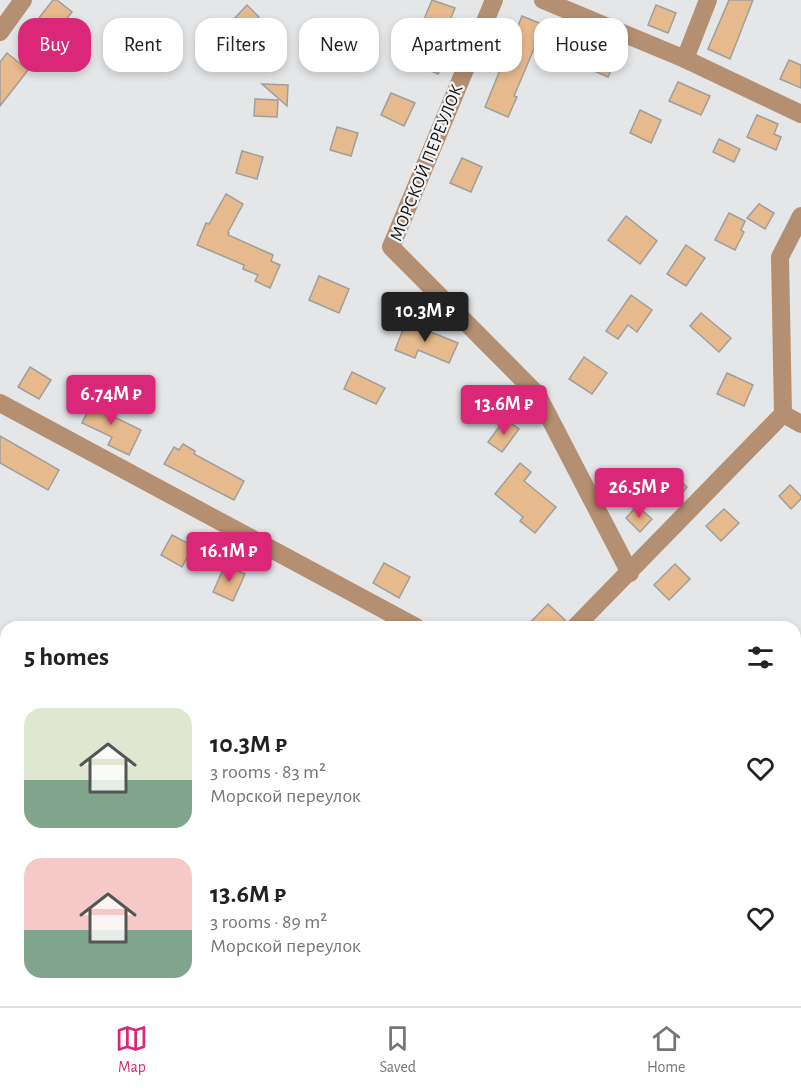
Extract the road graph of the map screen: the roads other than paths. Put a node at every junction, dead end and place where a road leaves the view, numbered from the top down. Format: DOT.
graph roads {
  1 [pos="22,0"];
  2 [pos="494,0"];
  3 [pos="543,0"];
  4 [pos="708,0"];
  5 [pos="0,32"];
  6 [pos="685,59"];
  7 [pos="801,114"];
  8 [pos="801,216"];
  9 [pos="0,403"];
  10 [pos="783,414"];
  11 [pos="801,424"];
  12 [pos="630,573"];
  13 [pos="405,621"];
  14 [pos="581,621"];
  1 -- 5 [label="street"];
  2 -- 12 [label="street, МОРСКОЙ ПЕРЕУЛОК"];
  3 -- 6 [label="street"];
  4 -- 6 [label="street"];
  6 -- 7 [label="street"];
  8 -- 10 [label="street"];
  9 -- 13 [label="street"];
  10 -- 11 [label="street"];
  10 -- 12 [label="street"];
  12 -- 14 [label="street"];
}
